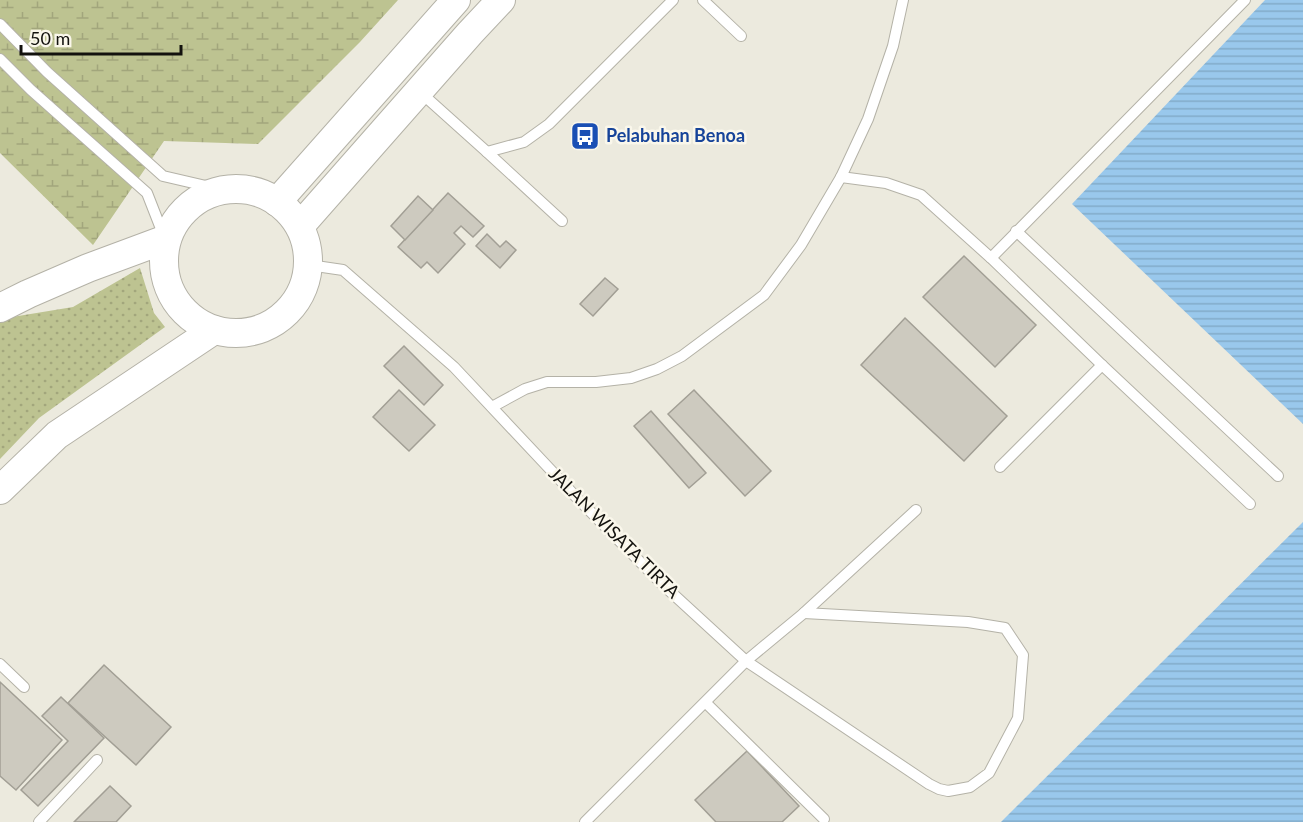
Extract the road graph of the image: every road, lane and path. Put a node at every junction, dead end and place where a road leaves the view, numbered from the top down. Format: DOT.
graph roads {
  1 [pos="456,0"];
  2 [pos="501,0"];
  3 [pos="673,0"];
  4 [pos="703,0"];
  5 [pos="903,0"];
  6 [pos="1245,0"];
  7 [pos="2,26"];
  8 [pos="741,36"];
  9 [pos="0,59"];
  10 [pos="419,91"];
  11 [pos="487,152"];
  12 [pos="841,177"];
  13 [pos="219,189"];
  14 [pos="277,202"];
  15 [pos="562,221"];
  16 [pos="300,226"];
  17 [pos="1016,231"];
  18 [pos="166,239"];
  19 [pos="991,258"];
  20 [pos="309,265"];
  21 [pos="2,303"];
  22 [pos="214,330"];
  23 [pos="1102,365"];
  24 [pos="492,406"];
  25 [pos="1000,467"];
  26 [pos="1278,476"];
  27 [pos="0,490"];
  28 [pos="1250,504"];
  29 [pos="916,510"];
  30 [pos="804,613"];
  31 [pos="746,661"];
  32 [pos="0,664"];
  33 [pos="24,687"];
  34 [pos="706,703"];
  35 [pos="97,760"];
  36 [pos="594,814"];
  37 [pos="824,819"];
  38 [pos="39,822"];
  39 [pos="585,822"];
  40 [pos="602,822"];
  1 -- 14 [label="street"];
  2 -- 10 [label="street"];
  3 -- 11 [label="lane"];
  4 -- 8 [label="lane"];
  5 -- 12 [label="lane"];
  6 -- 17 [label="lane"];
  7 -- 13 [label="lane"];
  9 -- 18 [label="lane"];
  10 -- 11 [label="lane"];
  10 -- 16 [label="street"];
  11 -- 15 [label="lane"];
  12 -- 19 [label="lane"];
  12 -- 24 [label="lane"];
  13 -- 14 [label="street"];
  13 -- 18 [label="street"];
  14 -- 16 [label="street"];
  16 -- 20 [label="street"];
  17 -- 19 [label="lane"];
  17 -- 26 [label="lane"];
  18 -- 21 [label="street"];
  18 -- 22 [label="street"];
  19 -- 23 [label="lane"];
  20 -- 22 [label="street"];
  20 -- 24 [label="lane, JALAN WISATA TIRTA"];
  22 -- 27 [label="street"];
  23 -- 25 [label="lane"];
  23 -- 28 [label="lane"];
  24 -- 31 [label="lane, JALAN WISATA TIRTA"];
  29 -- 30 [label="lane"];
  30 -- 31 [label="lane"];
  30 -- 31 [label="lane, JALAN WISATA TIRTA"];
  31 -- 34 [label="lane"];
  32 -- 33 [label="lane"];
  34 -- 36 [label="lane"];
  34 -- 37 [label="lane"];
  35 -- 38 [label="lane"];
  36 -- 39 [label="lane"];
  36 -- 40 [label="lane"];
}
